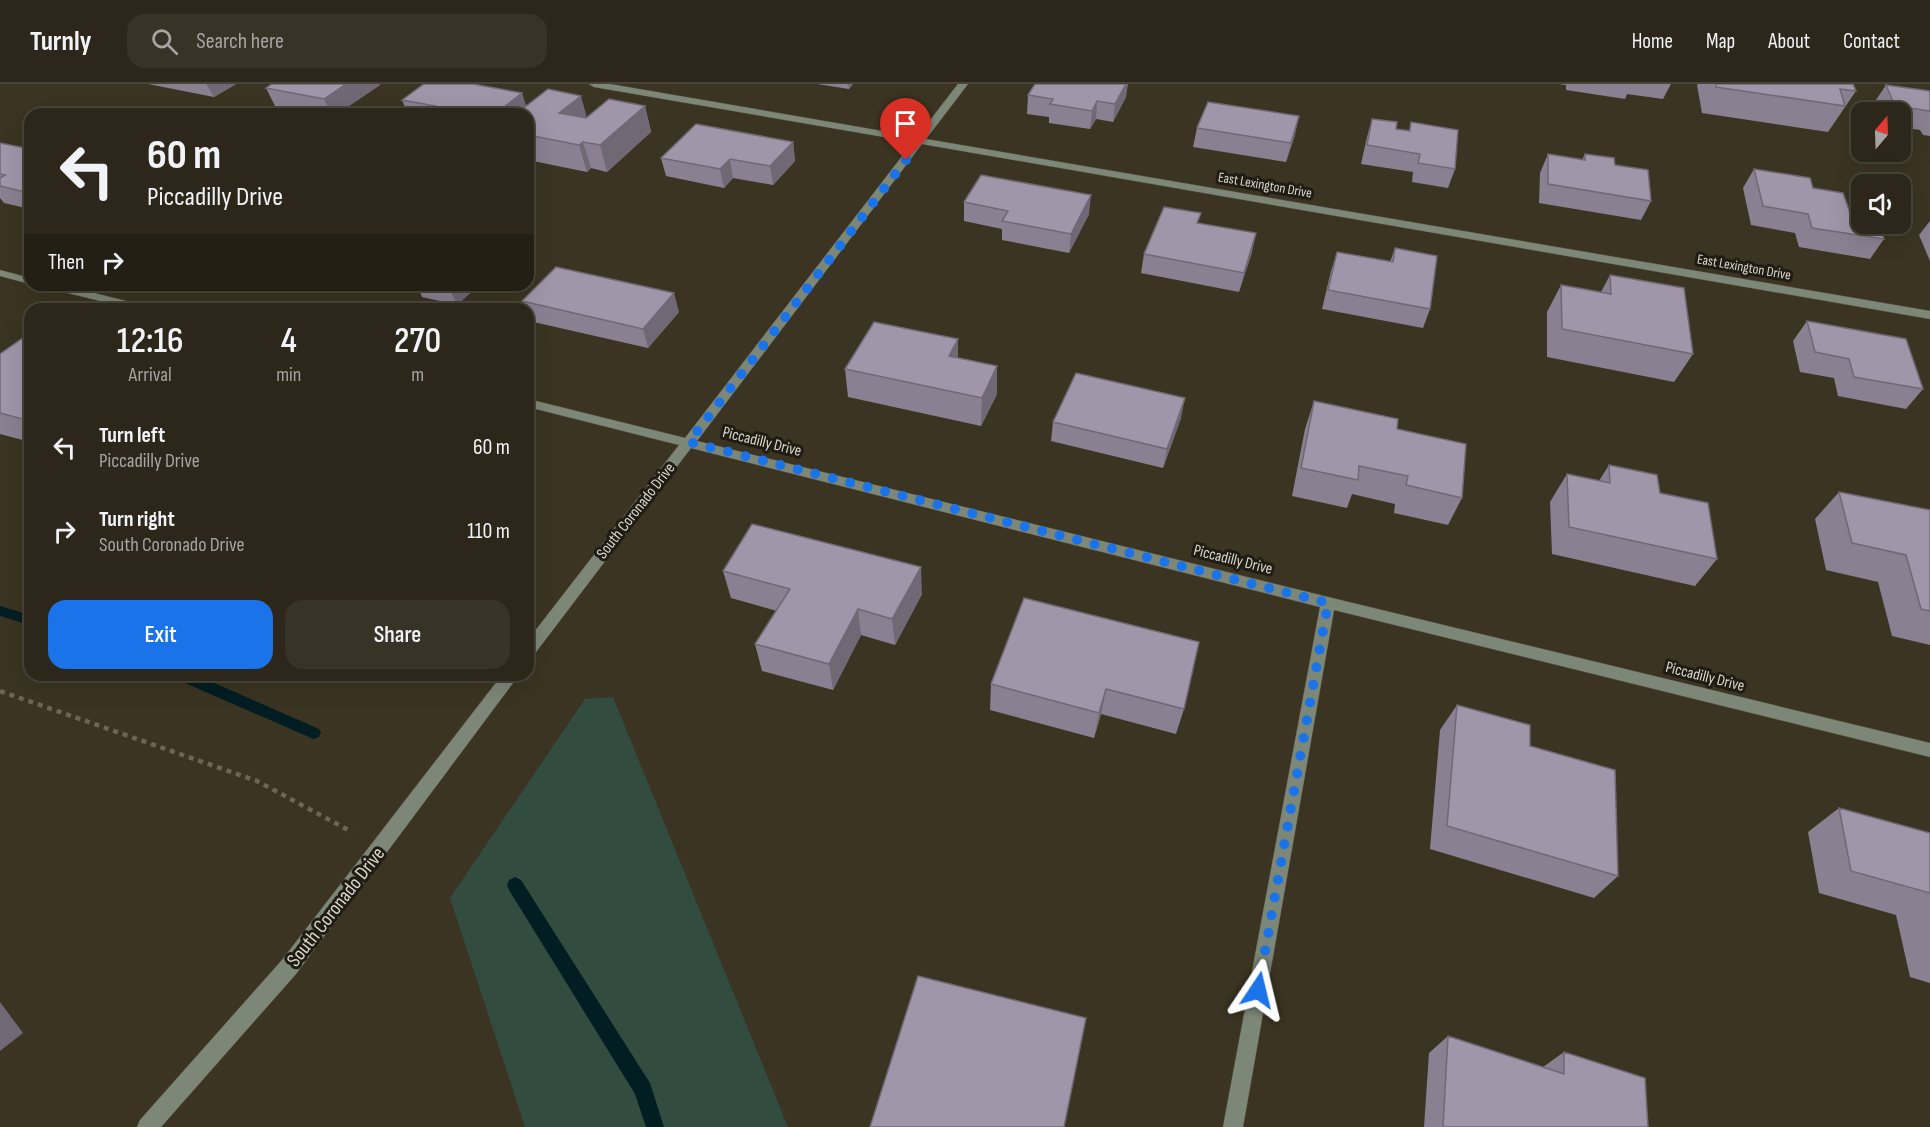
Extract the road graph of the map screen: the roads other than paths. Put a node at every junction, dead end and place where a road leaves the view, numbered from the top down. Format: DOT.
graph roads {
  1 [pos="594,84"];
  2 [pos="963,84"];
  3 [pos="921,141"];
  4 [pos="0,273"];
  5 [pos="24,279"];
  6 [pos="72,291"];
  7 [pos="122,303"];
  8 [pos="1930,315"];
  9 [pos="534,404"];
  10 [pos="689,442"];
  11 [pos="1328,603"];
  12 [pos="534,644"];
  13 [pos="507,681"];
  14 [pos="1930,750"];
  15 [pos="147,1127"];
  16 [pos="1233,1127"];
  1 -- 3 [label="street, East Lexington Drive"];
  2 -- 3 [label="street, South Coronado Drive"];
  3 -- 8 [label="street, East Lexington Drive"];
  3 -- 10 [label="street, South Coronado Drive"];
  4 -- 5 [label="street"];
  6 -- 7 [label="street"];
  9 -- 10 [label="street, Piccadilly Drive"];
  10 -- 11 [label="street, Piccadilly Drive"];
  10 -- 12 [label="street, South Coronado Drive"];
  11 -- 14 [label="street, Piccadilly Drive"];
  11 -- 16 [label="street"];
  13 -- 15 [label="street, South Coronado Drive"];
}
